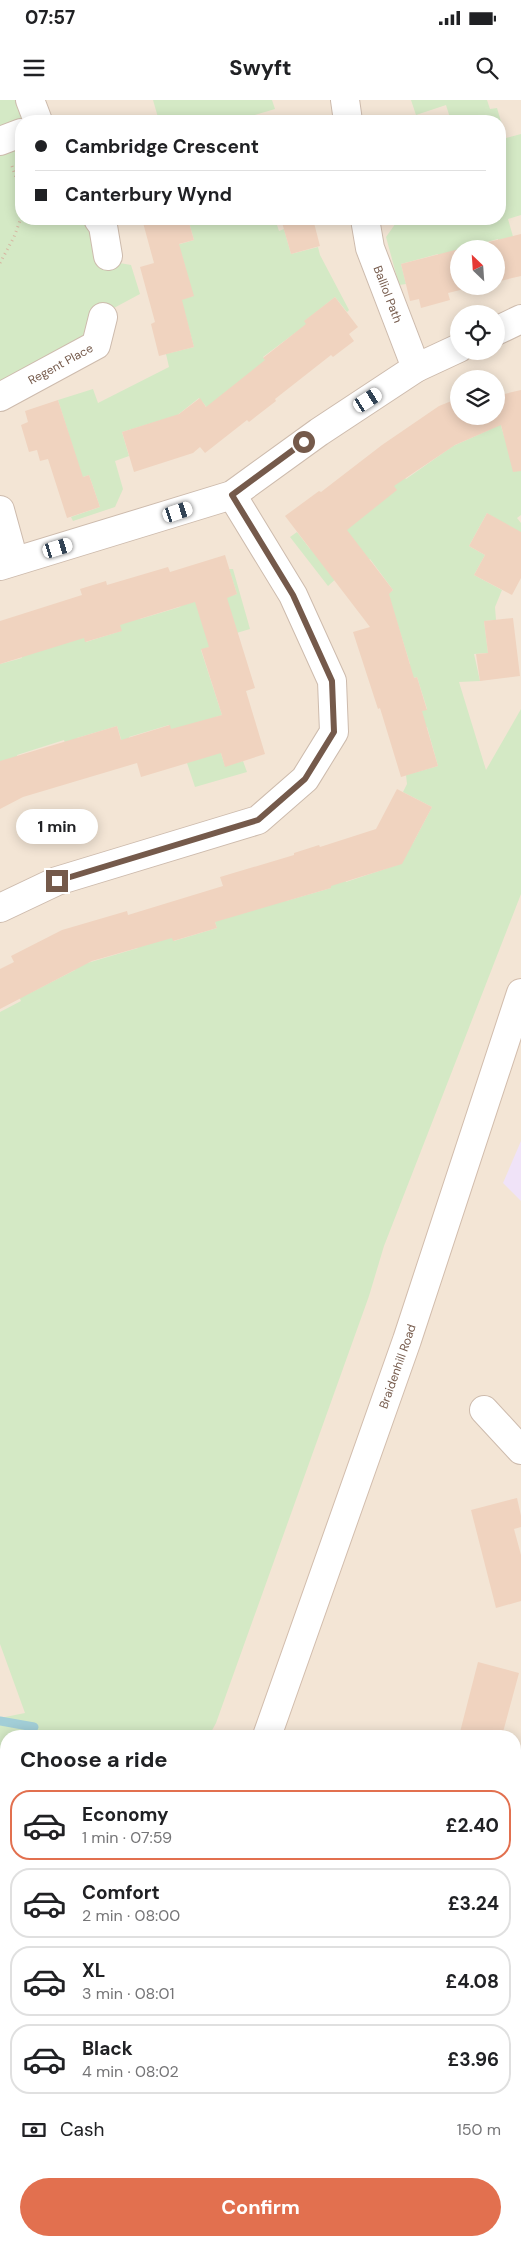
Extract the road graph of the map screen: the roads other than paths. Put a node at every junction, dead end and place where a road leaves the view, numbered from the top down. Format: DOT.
graph roads {
  1 [pos="30,100"];
  2 [pos="345,100"];
  3 [pos="36,115"];
  4 [pos="347,115"];
  5 [pos="15,135"];
  6 [pos="0,141"];
  7 [pos="102,225"];
  8 [pos="366,225"];
  9 [pos="108,256"];
  10 [pos="103,317"];
  11 [pos="521,319"];
  12 [pos="505,327"];
  13 [pos="450,352"];
  14 [pos="416,368"];
  15 [pos="0,397"];
  16 [pos="232,495"];
  17 [pos="0,510"];
  18 [pos="7,563"];
  19 [pos="0,908"];
  20 [pos="521,993"];
  21 [pos="484,1410"];
  22 [pos="521,1450"];
  23 [pos="269,1730"];
  1 -- 3 [label="street"];
  2 -- 4 [label="street"];
  5 -- 6 [label="street"];
  7 -- 9 [label="street"];
  8 -- 14 [label="street, Balliol Path"];
  10 -- 15 [label="street, Regent Place"];
  11 -- 12 [label="street"];
  13 -- 14 [label="street"];
  14 -- 16 [label="street"];
  16 -- 18 [label="street"];
  16 -- 19 [label="street"];
  17 -- 18 [label="street"];
  20 -- 23 [label="street, Braidenhill Road"];
  21 -- 22 [label="street"];
}
